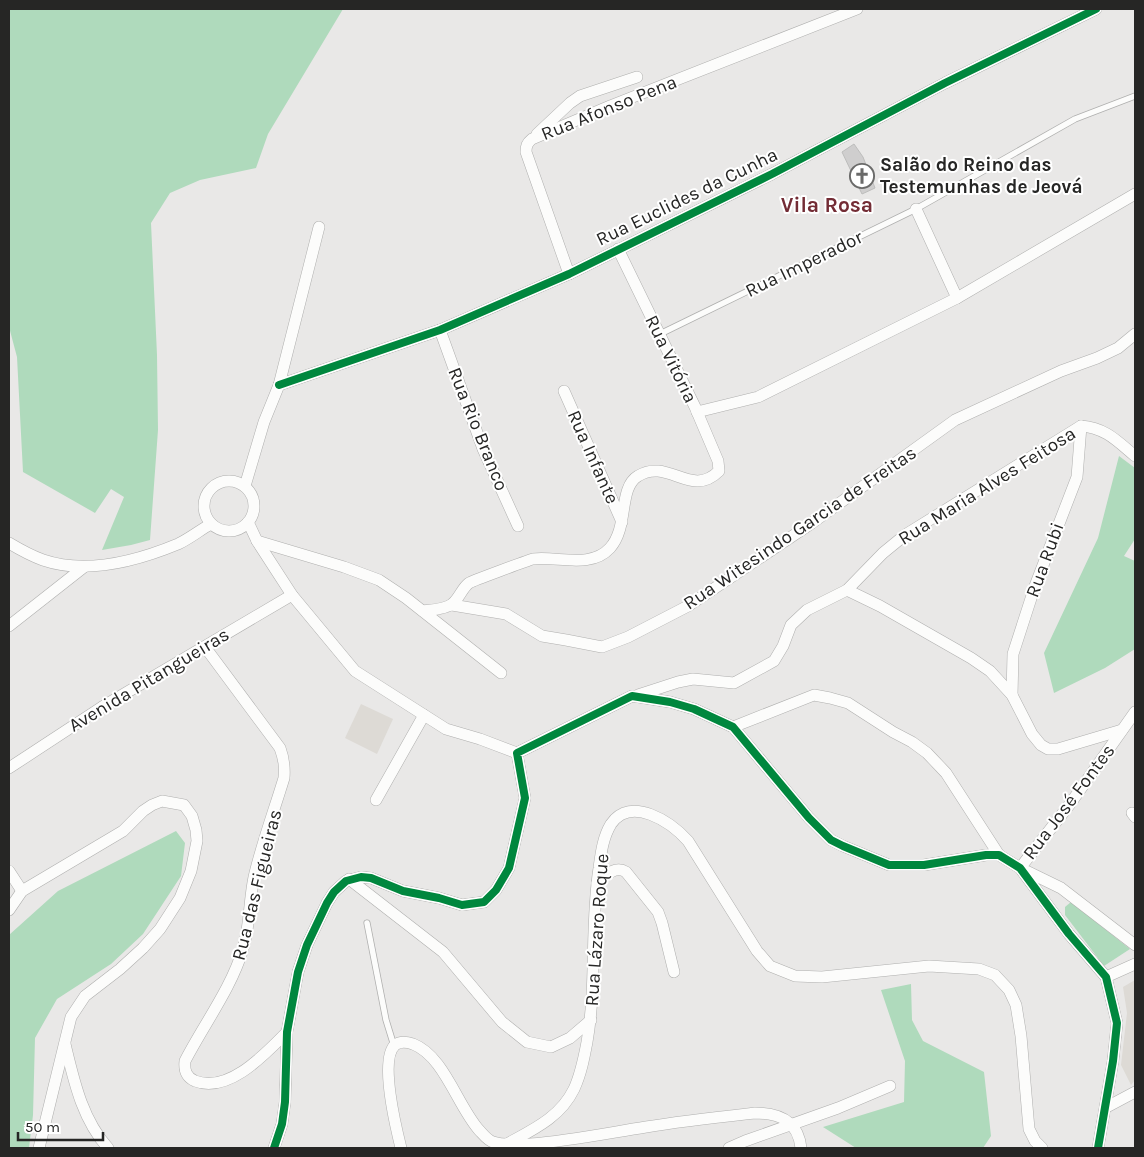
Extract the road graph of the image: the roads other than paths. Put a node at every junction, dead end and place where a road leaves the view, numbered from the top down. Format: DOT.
graph roads {
  1 [pos="857,9"];
  2 [pos="1096,9"];
  3 [pos="637,77"];
  4 [pos="1135,96"];
  5 [pos="532,139"];
  6 [pos="1135,194"];
  7 [pos="916,209"];
  8 [pos="319,227"];
  9 [pos="618,249"];
  10 [pos="569,274"];
  11 [pos="957,298"];
  12 [pos="440,330"];
  13 [pos="1135,334"];
  14 [pos="659,335"];
  15 [pos="279,385"];
  16 [pos="564,391"];
  17 [pos="697,412"];
  18 [pos="1081,426"];
  19 [pos="1135,456"];
  20 [pos="244,486"];
  21 [pos="248,522"];
  22 [pos="622,523"];
  23 [pos="211,524"];
  24 [pos="518,526"];
  25 [pos="257,542"];
  26 [pos="9,543"];
  27 [pos="84,566"];
  28 [pos="847,590"];
  29 [pos="292,595"];
  30 [pos="452,605"];
  31 [pos="423,611"];
  32 [pos="9,626"];
  33 [pos="204,647"];
  34 [pos="501,673"];
  35 [pos="1012,695"];
  36 [pos="632,696"];
  37 [pos="1135,712"];
  38 [pos="424,715"];
  39 [pos="733,727"];
  40 [pos="1122,730"];
  41 [pos="517,753"];
  42 [pos="9,768"];
  43 [pos="376,800"];
  44 [pos="1000,855"];
  45 [pos="1020,868"];
  46 [pos="9,871"];
  47 [pos="348,880"];
  48 [pos="596,883"];
  49 [pos="22,891"];
  50 [pos="9,910"];
  51 [pos="367,923"];
  52 [pos="1135,945"];
  53 [pos="1135,964"];
  54 [pos="674,972"];
  55 [pos="1106,977"];
  56 [pos="591,1020"];
  57 [pos="288,1032"];
  58 [pos="65,1042"];
  59 [pos="394,1046"];
  60 [pos="890,1086"];
  61 [pos="1135,1092"];
  62 [pos="1105,1108"];
  63 [pos="792,1125"];
  64 [pos="505,1145"];
  65 [pos="39,1148"];
  66 [pos="108,1148"];
  67 [pos="274,1148"];
  68 [pos="401,1148"];
  69 [pos="729,1148"];
  70 [pos="801,1148"];
  71 [pos="1042,1148"];
  72 [pos="1098,1148"];
  1 -- 5 [label="street, Rua Afonso Pena"];
  2 -- 9 [label="street, Rua Euclides da Cunha"];
  3 -- 5 [label="street"];
  4 -- 7 [label="lane, Rua Imperador"];
  5 -- 10 [label="street, Rua Afonso Pena"];
  6 -- 11 [label="street"];
  7 -- 11 [label="street"];
  7 -- 14 [label="lane, Rua Imperador"];
  8 -- 15 [label="street"];
  9 -- 10 [label="street, Rua Euclides da Cunha"];
  9 -- 14 [label="street, Rua Vitória"];
  10 -- 12 [label="street, Rua Euclides da Cunha"];
  11 -- 17 [label="street"];
  12 -- 15 [label="street, Rua Euclides da Cunha"];
  12 -- 24 [label="street, Rua Rio Branco"];
  13 -- 30 [label="street, Rua Witesindo Garcia de Freitas"];
  14 -- 17 [label="street, Rua Vitória"];
  15 -- 20 [label="street"];
  16 -- 22 [label="street, Rua Infante"];
  17 -- 22 [label="street, Rua Vitória"];
  18 -- 19 [label="street, Rua Maria Alves Feitosa"];
  18 -- 28 [label="street, Rua Maria Alves Feitosa"];
  18 -- 35 [label="street, Rua Rubi"];
  20 -- 21 [label="street"];
  20 -- 23 [label="street"];
  21 -- 23 [label="street"];
  21 -- 25 [label="street"];
  22 -- 30 [label="street"];
  23 -- 27 [label="street"];
  25 -- 29 [label="street"];
  25 -- 31 [label="street"];
  26 -- 27 [label="street"];
  27 -- 32 [label="street"];
  28 -- 35 [label="street"];
  28 -- 36 [label="street, Rua Maria Alves Feitosa"];
  29 -- 33 [label="street, Avenida Pitangueiras"];
  29 -- 38 [label="street"];
  30 -- 31 [label="street"];
  31 -- 34 [label="street"];
  33 -- 42 [label="street, Avenida Pitangueiras"];
  33 -- 57 [label="street, Rua das Figueiras"];
  35 -- 40 [label="street"];
  36 -- 39 [label="street"];
  36 -- 41 [label="street"];
  37 -- 40 [label="street, Rua José Fontes"];
  38 -- 41 [label="street"];
  38 -- 43 [label="street"];
  39 -- 44 [label="street"];
  39 -- 44 [label="street"];
  40 -- 45 [label="street, Rua José Fontes"];
  41 -- 47 [label="street"];
  44 -- 45 [label="street"];
  45 -- 52 [label="street"];
  45 -- 55 [label="street"];
  46 -- 49 [label="street"];
  47 -- 56 [label="street"];
  47 -- 57 [label="street"];
  48 -- 54 [label="street"];
  48 -- 56 [label="street, Rua Lázaro Roque"];
  48 -- 71 [label="street, Rua Lázaro Roque"];
  49 -- 50 [label="street"];
  49 -- 58 [label="street"];
  51 -- 59 [label="lane"];
  53 -- 55 [label="street"];
  55 -- 62 [label="street"];
  56 -- 64 [label="street, Rua Lázaro Roque"];
  57 -- 67 [label="street"];
  58 -- 65 [label="street"];
  58 -- 66 [label="street"];
  59 -- 64 [label="street"];
  59 -- 68 [label="street"];
  60 -- 63 [label="street"];
  61 -- 62 [label="street"];
  62 -- 72 [label="street"];
  63 -- 64 [label="street"];
  63 -- 69 [label="street"];
  63 -- 70 [label="street"];
}
